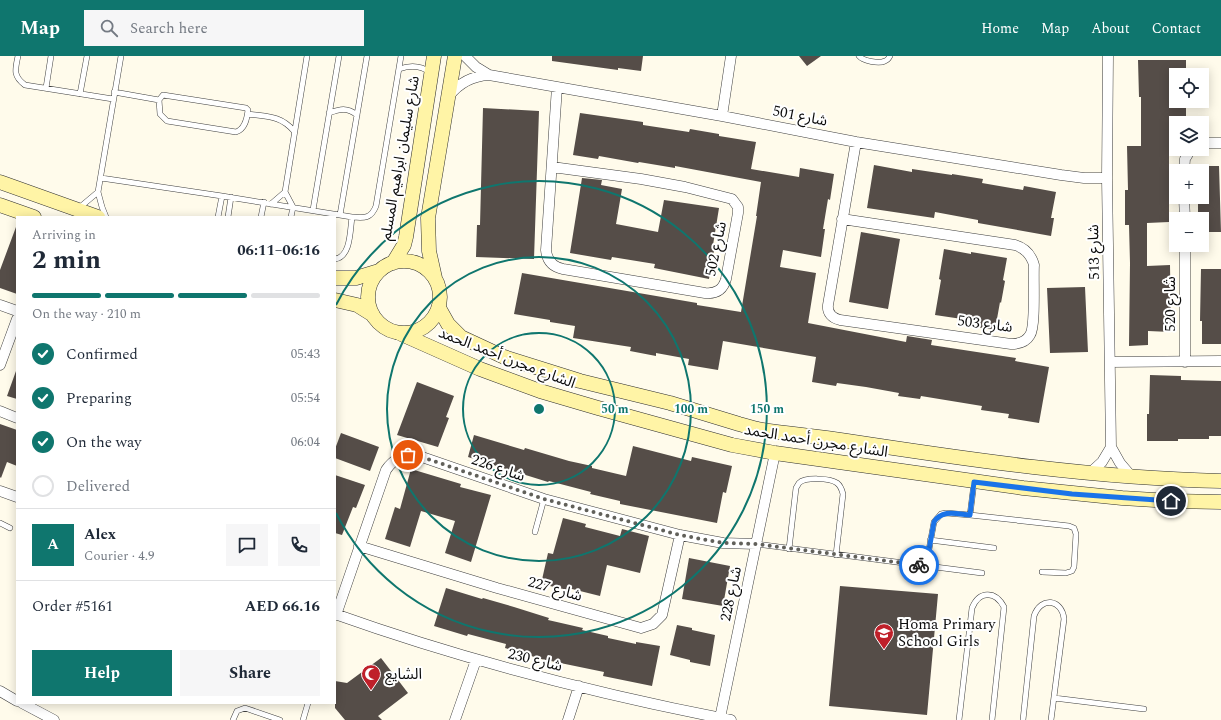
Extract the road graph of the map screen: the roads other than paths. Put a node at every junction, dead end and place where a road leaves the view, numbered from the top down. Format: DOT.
graph roads {
  1 [pos="18,56"];
  2 [pos="51,56"];
  3 [pos="87,56"];
  4 [pos="121,56"];
  5 [pos="307,56"];
  6 [pos="339,56"];
  7 [pos="367,56"];
  8 [pos="401,56"];
  9 [pos="434,56"];
  10 [pos="455,56"];
  11 [pos="465,56"];
  12 [pos="731,56"];
  13 [pos="859,56"];
  14 [pos="890,56"];
  15 [pos="1108,56"];
  16 [pos="399,69"];
  17 [pos="431,73"];
  18 [pos="489,75"];
  19 [pos="556,87"];
  20 [pos="46,88"];
  21 [pos="114,92"];
  22 [pos="80,94"];
  23 [pos="449,96"];
  24 [pos="113,99"];
  25 [pos="159,100"];
  26 [pos="329,113"];
  27 [pos="248,114"];
  28 [pos="357,115"];
  29 [pos="722,116"];
  30 [pos="294,131"];
  31 [pos="856,142"];
  32 [pos="1209,143"];
  33 [pos="1221,143"];
  34 [pos="552,167"];
  35 [pos="101,178"];
  36 [pos="1108,178"];
  37 [pos="0,182"];
  38 [pos="98,192"];
  39 [pos="285,192"];
  40 [pos="222,196"];
  41 [pos="231,197"];
  42 [pos="264,202"];
  43 [pos="271,204"];
  44 [pos="2,207"];
  45 [pos="293,207"];
  46 [pos="77,210"];
  47 [pos="313,210"];
  48 [pos="330,215"];
  49 [pos="340,215"];
  50 [pos="31,216"];
  51 [pos="95,216"];
  52 [pos="106,216"];
  53 [pos="218,216"];
  54 [pos="228,216"];
  55 [pos="261,216"];
  56 [pos="291,216"];
  57 [pos="352,217"];
  58 [pos="842,219"];
  59 [pos="1185,252"];
  60 [pos="336,259"];
  61 [pos="393,263"];
  62 [pos="379,271"];
  63 [pos="336,278"];
  64 [pos="435,279"];
  65 [pos="336,300"];
  66 [pos="0,305"];
  67 [pos="439,308"];
  68 [pos="16,311"];
  69 [pos="372,316"];
  70 [pos="16,322"];
  71 [pos="399,333"];
  72 [pos="1221,361"];
  73 [pos="1110,362"];
  74 [pos="1185,362"];
  75 [pos="0,365"];
  76 [pos="0,411"];
  77 [pos="16,418"];
  78 [pos="738,424"];
  79 [pos="732,445"];
  80 [pos="877,446"];
  81 [pos="1111,447"];
  82 [pos="775,453"];
  83 [pos="874,468"];
  84 [pos="1090,473"];
  85 [pos="1132,477"];
  86 [pos="1221,481"];
  87 [pos="974,482"];
  88 [pos="0,491"];
  89 [pos="16,497"];
  90 [pos="544,499"];
  91 [pos="1221,502"];
  92 [pos="970,515"];
  93 [pos="0,524"];
  94 [pos="10,528"];
  95 [pos="535,532"];
  96 [pos="680,535"];
  97 [pos="930,540"];
  98 [pos="756,544"];
  99 [pos="359,546"];
  100 [pos="994,548"];
  101 [pos="789,549"];
  102 [pos="836,555"];
  103 [pos="926,566"];
  104 [pos="1042,572"];
  105 [pos="982,573"];
  106 [pos="336,613"];
  107 [pos="336,616"];
  108 [pos="476,660"];
  109 [pos="580,686"];
  110 [pos="0,691"];
  111 [pos="1054,698"];
  112 [pos="16,699"];
  113 [pos="24,704"];
  114 [pos="308,704"];
  115 [pos="1144,709"];
  116 [pos="720,718"];
  117 [pos="51,719"];
  118 [pos="233,720"];
  119 [pos="280,720"];
  120 [pos="303,720"];
  121 [pos="455,720"];
  122 [pos="568,720"];
  123 [pos="731,720"];
  124 [pos="959,720"];
  125 [pos="992,720"];
  126 [pos="1023,720"];
  127 [pos="1052,720"];
  1 -- 20 [label="lane"];
  2 -- 20 [label="lane"];
  3 -- 22 [label="lane"];
  4 -- 21 [label="lane"];
  5 -- 30 [label="lane"];
  6 -- 26 [label="lane"];
  7 -- 28 [label="lane"];
  8 -- 16 [label="lane"];
  9 -- 17 [label="street, شارع سليمان ابراهيم المسلم"];
  10 -- 23 [label="street"];
  11 -- 18 [label="street, شارع 501"];
  12 -- 29 [label="street"];
  13 -- 14 [label="lane"];
  15 -- 36 [label="street, شارع 513"];
  16 -- 17 [label="lane"];
  16 -- 57 [label="lane"];
  17 -- 61 [label="street, شارع سليمان ابراهيم المسلم"];
  18 -- 19 [label="street, شارع 501"];
  18 -- 23 [label="street, شارع 501"];
  19 -- 29 [label="street, شارع 501"];
  19 -- 34 [label="street, شارع 502"];
  20 -- 22 [label="lane"];
  21 -- 24 [label="lane"];
  21 -- 25 [label="lane"];
  22 -- 24 [label="lane"];
  23 -- 64 [label="street"];
  24 -- 35 [label="lane"];
  25 -- 27 [label="lane"];
  25 -- 27 [label="lane"];
  26 -- 28 [label="lane"];
  26 -- 47 [label="lane"];
  27 -- 30 [label="lane"];
  28 -- 49 [label="lane"];
  29 -- 31 [label="street, شارع 501"];
  30 -- 39 [label="lane"];
  31 -- 36 [label="street, شارع 501"];
  31 -- 58 [label="street, شارع 503"];
  32 -- 33 [label="street"];
  34 -- 34 [label="street, شارع 502"];
  35 -- 38 [label="lane"];
  35 -- 40 [label="lane"];
  36 -- 73 [label="street, شارع 513"];
  37 -- 46 [label="street"];
  38 -- 46 [label="lane"];
  38 -- 52 [label="lane"];
  39 -- 43 [label="lane"];
  39 -- 45 [label="lane"];
  40 -- 41 [label="lane"];
  40 -- 53 [label="lane"];
  41 -- 42 [label="lane"];
  41 -- 54 [label="lane"];
  42 -- 43 [label="lane"];
  42 -- 55 [label="lane"];
  43 -- 45 [label="lane"];
  44 -- 50 [label="street"];
  45 -- 47 [label="lane"];
  45 -- 56 [label="lane"];
  46 -- 51 [label="street"];
  47 -- 48 [label="lane"];
  48 -- 49 [label="lane"];
  49 -- 57 [label="lane"];
  57 -- 60 [label="lane"];
  58 -- 58 [label="street, شارع 503"];
  59 -- 74 [label="street, شارع 520"];
  61 -- 62 [label="street"];
  61 -- 64 [label="street"];
  62 -- 63 [label="street"];
  62 -- 69 [label="street"];
  64 -- 67 [label="street"];
  65 -- 69 [label="street"];
  66 -- 68 [label="street"];
  67 -- 71 [label="street"];
  67 -- 78 [label="street, الشارع مجرن أحمد الحمد"];
  69 -- 71 [label="street"];
  70 -- 75 [label="street"];
  71 -- 79 [label="street, الشارع مجرن أحمد الحمد"];
  72 -- 74 [label="street"];
  73 -- 74 [label="street"];
  73 -- 81 [label="street, شارع 513"];
  76 -- 77 [label="street"];
  78 -- 79 [label="street"];
  78 -- 80 [label="street, الشارع مجرن أحمد الحمد"];
  79 -- 82 [label="street, الشارع مجرن أحمد الحمد"];
  80 -- 83 [label="street"];
  80 -- 84 [label="street, الشارع مجرن أحمد الحمد"];
  81 -- 84 [label="street"];
  81 -- 85 [label="street, شارع 513"];
  82 -- 83 [label="street, الشارع مجرن أحمد الحمد"];
  82 -- 98 [label="street, شارع 228"];
  83 -- 87 [label="street, الشارع مجرن أحمد الحمد"];
  84 -- 85 [label="street, الشارع مجرن أحمد الحمد"];
  85 -- 86 [label="street, الشارع مجرن أحمد الحمد"];
  87 -- 91 [label="street, الشارع مجرن أحمد الحمد"];
  87 -- 92 [label="lane"];
  88 -- 89 [label="street"];
  90 -- 95 [label="lane"];
  90 -- 96 [label="street, شارع 226"];
  90 -- 99 [label="street, شارع 226"];
  92 -- 97 [label="lane"];
  92 -- 104 [label="lane"];
  93 -- 94 [label="lane"];
  96 -- 98 [label="street, شارع 226"];
  96 -- 99 [label="street, شارع 227"];
  97 -- 100 [label="lane"];
  97 -- 103 [label="lane"];
  98 -- 101 [label="lane"];
  98 -- 116 [label="street, شارع 228"];
  99 -- 106 [label="street, شارع 226"];
  101 -- 102 [label="lane"];
  101 -- 102 [label="lane"];
  102 -- 103 [label="lane"];
  103 -- 105 [label="lane"];
  107 -- 108 [label="street, شارع 230"];
  108 -- 109 [label="street, شارع 230"];
  108 -- 121 [label="street"];
  109 -- 116 [label="street, شارع 230"];
  109 -- 122 [label="street"];
  110 -- 112 [label="street"];
  111 -- 115 [label="lane"];
  111 -- 126 [label="lane"];
  111 -- 127 [label="lane"];
  113 -- 117 [label="street"];
  114 -- 120 [label="lane"];
  116 -- 123 [label="street, شارع 230"];
  118 -- 119 [label="lane"];
  124 -- 125 [label="lane"];
}
